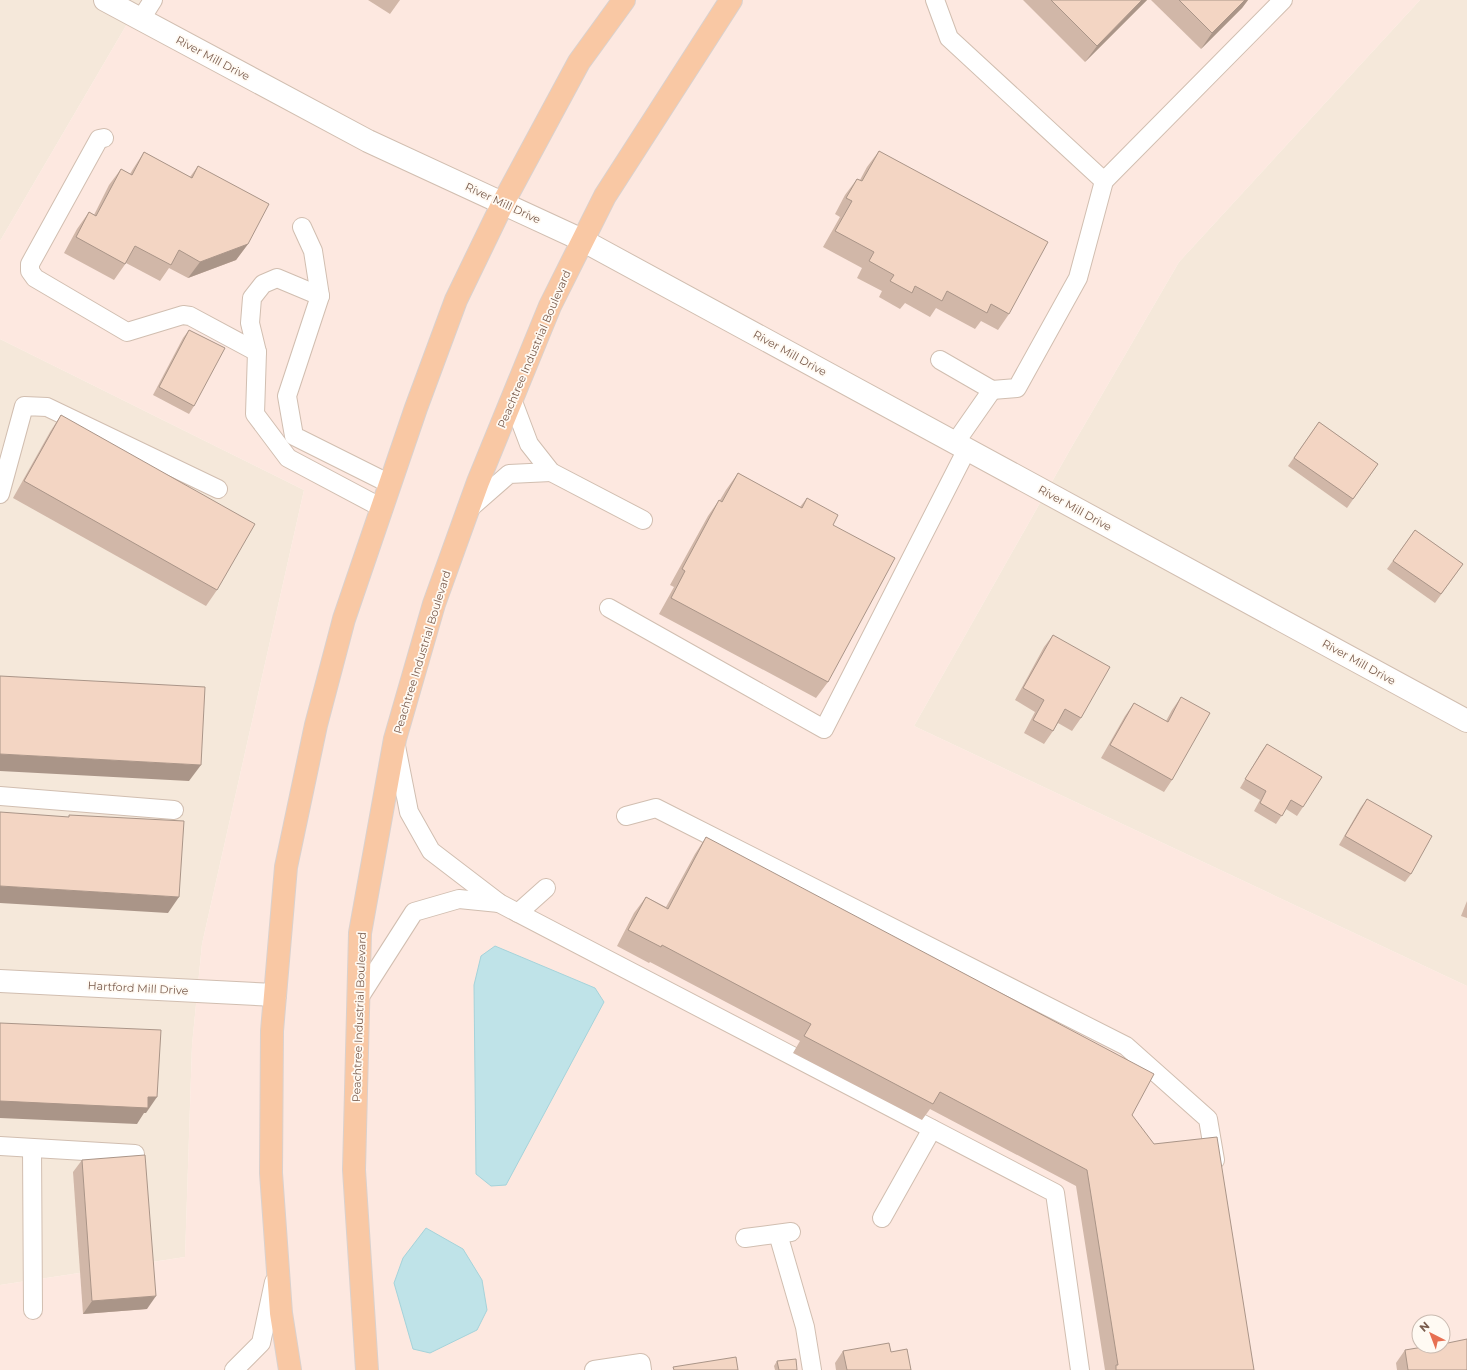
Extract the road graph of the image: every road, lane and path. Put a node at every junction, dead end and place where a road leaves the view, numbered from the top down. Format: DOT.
graph roads {
  1 [pos="105,0"];
  2 [pos="152,0"];
  3 [pos="624,0"];
  4 [pos="731,0"];
  5 [pos="935,0"];
  6 [pos="1283,0"];
  7 [pos="141,19"];
  8 [pos="101,138"];
  9 [pos="1104,181"];
  10 [pos="503,203"];
  11 [pos="302,227"];
  12 [pos="582,240"];
  13 [pos="320,296"];
  14 [pos="257,352"];
  15 [pos="940,360"];
  16 [pos="992,390"];
  17 [pos="512,399"];
  18 [pos="961,446"];
  19 [pos="552,472"];
  20 [pos="390,484"];
  21 [pos="218,489"];
  22 [pos="0,494"];
  23 [pos="382,508"];
  24 [pos="469,509"];
  25 [pos="643,520"];
  26 [pos="609,608"];
  27 [pos="1467,721"];
  28 [pos="395,739"];
  29 [pos="0,796"];
  30 [pos="174,810"];
  31 [pos="626,816"];
  32 [pos="546,888"];
  33 [pos="499,903"];
  34 [pos="518,913"];
  35 [pos="0,981"];
  36 [pos="276,995"];
  37 [pos="359,998"];
  38 [pos="932,1129"];
  39 [pos="0,1146"];
  40 [pos="32,1148"];
  41 [pos="135,1154"];
  42 [pos="1218,1174"];
  43 [pos="882,1218"];
  44 [pos="745,1238"];
  45 [pos="277,1267"];
  46 [pos="33,1310"];
  47 [pos="234,1370"];
  48 [pos="290,1370"];
  49 [pos="367,1370"];
  50 [pos="594,1370"];
  51 [pos="642,1370"];
  52 [pos="812,1370"];
  53 [pos="1080,1370"];
  1 -- 7 [label="street, River Mill Drive"];
  2 -- 7 [label="lane"];
  3 -- 10 [label="highway"];
  4 -- 12 [label="highway, Peachtree Industrial Boulevard"];
  5 -- 9 [label="lane"];
  6 -- 9 [label="lane"];
  7 -- 10 [label="street, River Mill Drive"];
  8 -- 14 [label="lane"];
  9 -- 16 [label="lane"];
  10 -- 12 [label="street, River Mill Drive"];
  10 -- 20 [label="highway"];
  11 -- 13 [label="lane"];
  12 -- 17 [label="highway, Peachtree Industrial Boulevard"];
  12 -- 18 [label="street, River Mill Drive"];
  13 -- 14 [label="lane"];
  13 -- 20 [label="lane"];
  14 -- 23 [label="lane"];
  15 -- 16 [label="lane"];
  16 -- 18 [label="lane"];
  17 -- 19 [label="lane"];
  17 -- 24 [label="highway, Peachtree Industrial Boulevard"];
  18 -- 26 [label="lane"];
  18 -- 27 [label="street, River Mill Drive"];
  19 -- 24 [label="lane"];
  19 -- 25 [label="lane"];
  20 -- 23 [label="highway"];
  21 -- 22 [label="lane"];
  23 -- 36 [label="highway"];
  24 -- 28 [label="highway, Peachtree Industrial Boulevard"];
  28 -- 33 [label="lane"];
  28 -- 37 [label="highway, Peachtree Industrial Boulevard"];
  29 -- 30 [label="lane"];
  31 -- 42 [label="lane"];
  32 -- 34 [label="lane"];
  33 -- 34 [label="lane"];
  33 -- 37 [label="lane"];
  34 -- 38 [label="lane"];
  35 -- 36 [label="street, Hartford Mill Drive"];
  36 -- 45 [label="highway"];
  37 -- 49 [label="highway, Peachtree Industrial Boulevard"];
  38 -- 43 [label="lane"];
  38 -- 53 [label="lane"];
  39 -- 40 [label="lane"];
  40 -- 41 [label="lane"];
  40 -- 46 [label="lane"];
  44 -- 52 [label="lane"];
  45 -- 47 [label="lane"];
  45 -- 48 [label="highway"];
  50 -- 51 [label="lane"];
}
